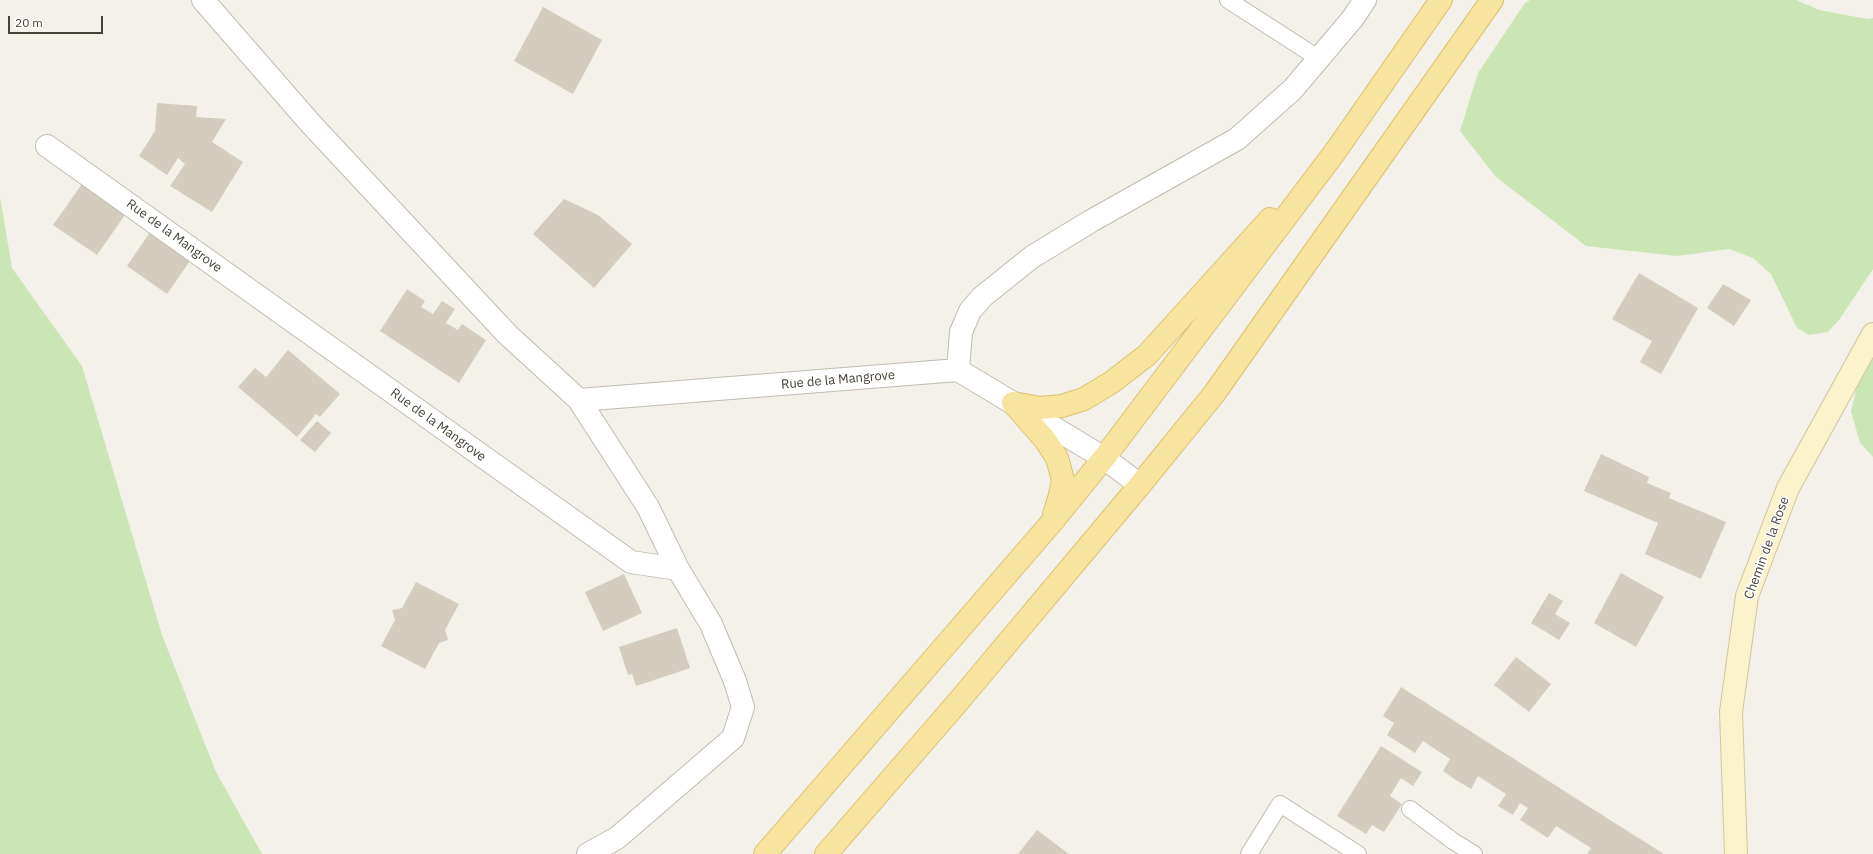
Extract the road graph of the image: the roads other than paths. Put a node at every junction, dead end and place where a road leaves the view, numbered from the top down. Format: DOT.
graph roads {
  1 [pos="203,0"];
  2 [pos="1228,0"];
  3 [pos="1365,0"];
  4 [pos="1441,0"];
  5 [pos="1492,0"];
  6 [pos="1318,58"];
  7 [pos="47,146"];
  8 [pos="1335,152"];
  9 [pos="1873,334"];
  10 [pos="958,370"];
  11 [pos="579,400"];
  12 [pos="1013,403"];
  13 [pos="1104,458"];
  14 [pos="1140,485"];
  15 [pos="1052,522"];
  16 [pos="678,569"];
  17 [pos="1410,809"];
  18 [pos="1450,848"];
  19 [pos="588,854"];
  20 [pos="765,854"];
  21 [pos="826,854"];
  22 [pos="1249,854"];
  23 [pos="1358,854"];
  24 [pos="1474,854"];
  25 [pos="1736,854"];
  1 -- 11 [label="street"];
  2 -- 6 [label="lane"];
  3 -- 6 [label="street"];
  4 -- 8 [label="main road"];
  5 -- 14 [label="main road"];
  6 -- 10 [label="street"];
  7 -- 16 [label="street, Rue de la Mangrove"];
  8 -- 12 [label="main road"];
  8 -- 13 [label="main road"];
  9 -- 25 [label="main road, Chemin de la Rose"];
  10 -- 11 [label="street, Rue de la Mangrove"];
  10 -- 12 [label="street"];
  11 -- 16 [label="street"];
  12 -- 13 [label="street"];
  12 -- 15 [label="main road"];
  13 -- 14 [label="street"];
  13 -- 15 [label="main road"];
  14 -- 21 [label="main road"];
  15 -- 20 [label="main road"];
  16 -- 19 [label="street"];
  17 -- 18 [label="lane"];
  18 -- 24 [label="lane"];
  22 -- 23 [label="lane"];
}
